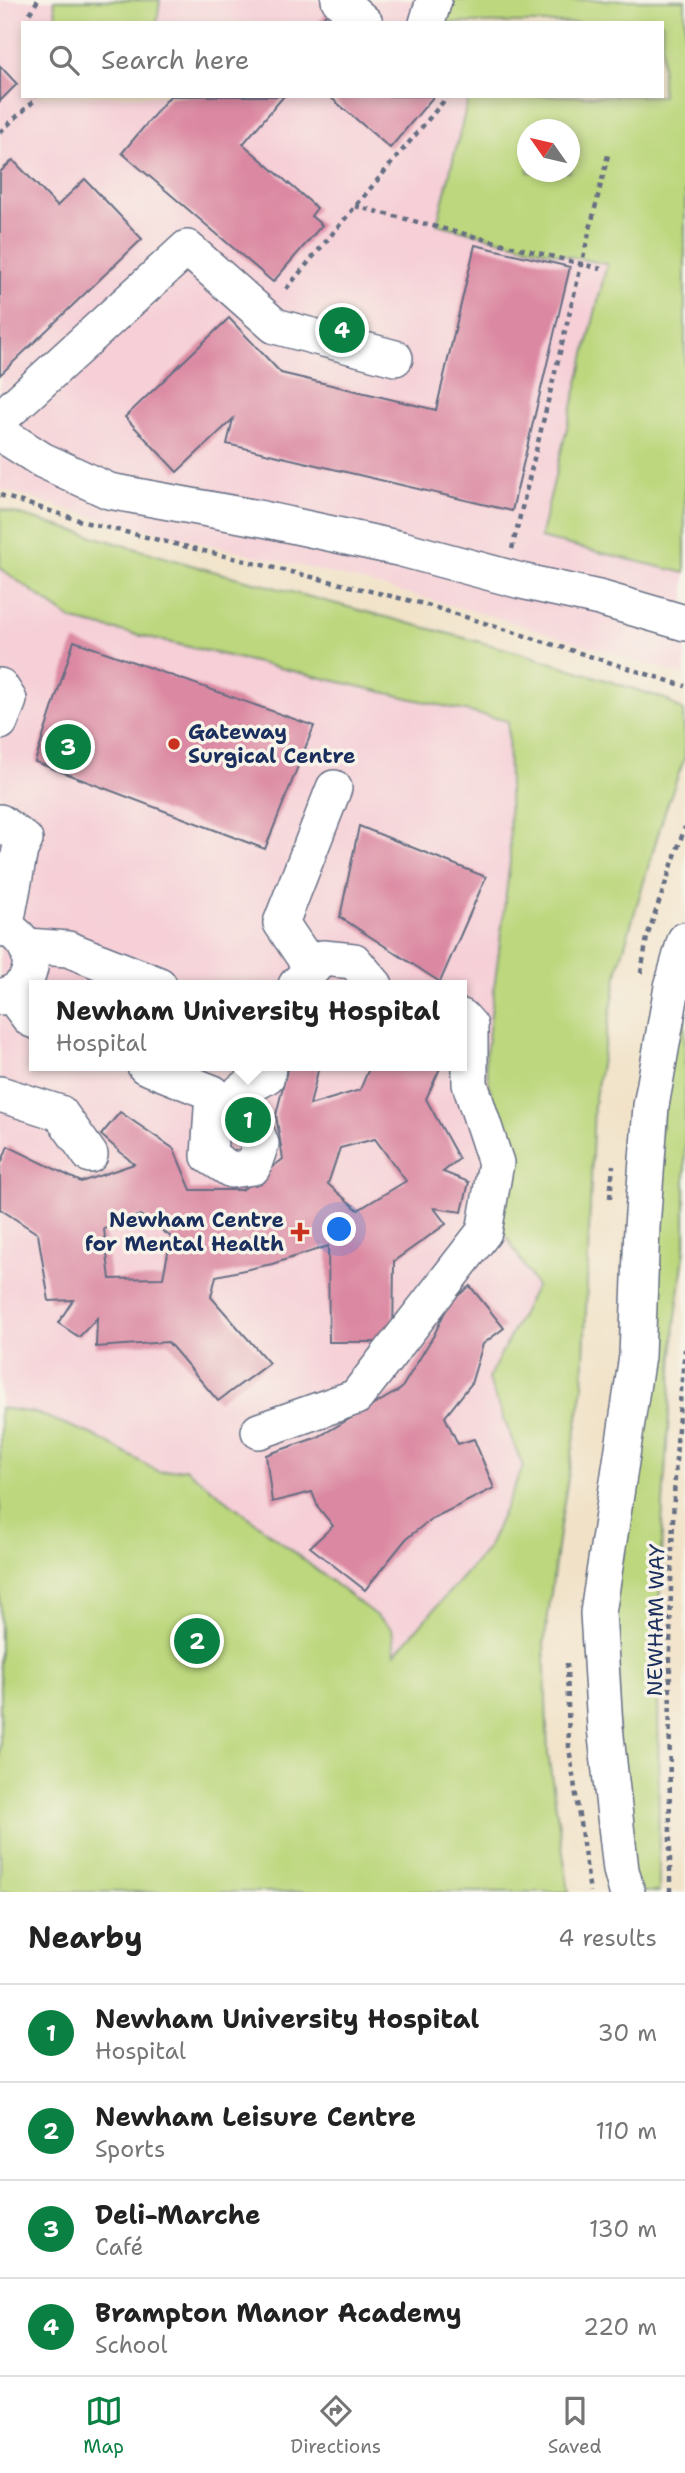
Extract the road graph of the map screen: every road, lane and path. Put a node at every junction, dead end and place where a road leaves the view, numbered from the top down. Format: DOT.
graph roads {
  1 [pos="38,0"];
  2 [pos="339,0"];
  3 [pos="434,0"];
  4 [pos="30,21"];
  5 [pos="363,21"];
  6 [pos="428,21"];
  7 [pos="36,98"];
  8 [pos="445,98"];
  9 [pos="0,132"];
  10 [pos="608,155"];
  11 [pos="355,206"];
  12 [pos="581,264"];
  13 [pos="601,269"];
  14 [pos="286,289"];
  15 [pos="395,358"];
  16 [pos="0,419"];
  17 [pos="0,433"];
  18 [pos="0,495"];
  19 [pos="505,576"];
  20 [pos="685,623"];
  21 [pos="0,686"];
  22 [pos="685,686"];
  23 [pos="0,722"];
  24 [pos="334,788"];
  25 [pos="0,822"];
  26 [pos="11,934"];
  27 [pos="685,940"];
  28 [pos="304,977"];
  29 [pos="146,980"];
  30 [pos="371,980"];
  31 [pos="6,996"];
  32 [pos="29,1018"];
  33 [pos="467,1023"];
  34 [pos="161,1071"];
  35 [pos="268,1071"];
  36 [pos="0,1094"];
  37 [pos="90,1155"];
  38 [pos="685,1349"];
  39 [pos="259,1430"];
  40 [pos="581,1840"];
  41 [pos="590,1892"];
  42 [pos="627,1892"];
  43 [pos="670,1892"];
  1 -- 4 [label="path"];
  2 -- 5 [label="lane"];
  3 -- 6 [label="lane"];
  7 -- 9 [label="path"];
  8 -- 11 [label="path"];
  10 -- 12 [label="path"];
  11 -- 12 [label="path"];
  11 -- 14 [label="path"];
  12 -- 13 [label="path"];
  12 -- 19 [label="path"];
  15 -- 16 [label="lane"];
  17 -- 19 [label="lane"];
  18 -- 22 [label="path"];
  19 -- 20 [label="lane"];
  21 -- 23 [label="lane"];
  24 -- 28 [label="lane"];
  25 -- 26 [label="lane"];
  26 -- 29 [label="lane"];
  26 -- 31 [label="lane"];
  27 -- 42 [label="lane"];
  28 -- 30 [label="lane"];
  31 -- 32 [label="lane"];
  33 -- 39 [label="lane"];
  34 -- 35 [label="lane"];
  36 -- 37 [label="lane"];
  38 -- 43 [label="path, NEWHAM WAY"];
  40 -- 41 [label="path"];
}
